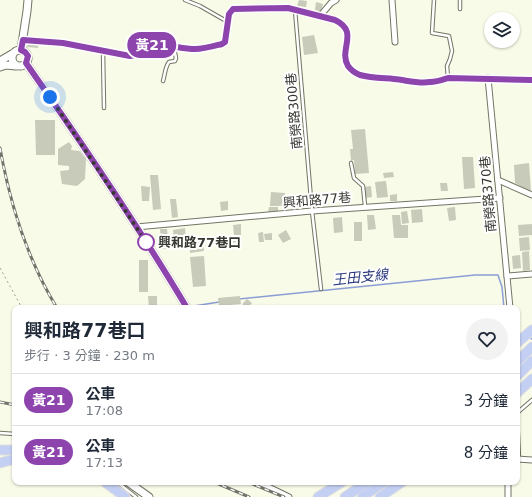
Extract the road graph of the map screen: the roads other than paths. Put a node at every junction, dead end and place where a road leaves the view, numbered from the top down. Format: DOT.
graph roads {
  1 [pos="28,0"];
  2 [pos="185,0"];
  3 [pos="336,0"];
  4 [pos="392,0"];
  5 [pos="434,0"];
  6 [pos="460,0"];
  7 [pos="460,9"];
  8 [pos="295,10"];
  9 [pos="320,16"];
  10 [pos="228,22"];
  11 [pos="23,40"];
  12 [pos="395,42"];
  13 [pos="174,47"];
  14 [pos="21,50"];
  15 [pos="103,50"];
  16 [pos="12,54"];
  17 [pos="0,61"];
  18 [pos="26,63"];
  19 [pos="16,66"];
  20 [pos="0,67"];
  21 [pos="448,78"];
  22 [pos="488,78"];
  23 [pos="532,80"];
  24 [pos="163,81"];
  25 [pos="104,108"];
  26 [pos="351,163"];
  27 [pos="498,180"];
  28 [pos="532,195"];
  29 [pos="500,198"];
  30 [pos="365,207"];
  31 [pos="312,211"];
  32 [pos="136,227"];
  33 [pos="532,274"];
  34 [pos="507,276"];
  35 [pos="321,289"];
  36 [pos="185,305"];
  37 [pos="510,305"];
  38 [pos="532,330"];
  39 [pos="520,341"];
  40 [pos="532,347"];
  41 [pos="520,359"];
  42 [pos="532,361"];
  43 [pos="520,373"];
  44 [pos="532,379"];
  45 [pos="520,390"];
  46 [pos="532,400"];
  47 [pos="520,410"];
  48 [pos="0,433"];
  49 [pos="12,434"];
  50 [pos="0,450"];
  51 [pos="12,450"];
  52 [pos="520,459"];
  53 [pos="12,460"];
  54 [pos="532,460"];
  55 [pos="0,463"];
  56 [pos="109,485"];
  57 [pos="121,485"];
  58 [pos="132,485"];
  59 [pos="264,485"];
  60 [pos="337,485"];
  61 [pos="363,485"];
  62 [pos="380,485"];
  63 [pos="398,485"];
  64 [pos="508,485"];
  65 [pos="125,497"];
  66 [pos="136,497"];
  67 [pos="149,497"];
  68 [pos="289,497"];
  69 [pos="318,497"];
  70 [pos="345,497"];
  71 [pos="362,497"];
  72 [pos="380,497"];
  73 [pos="508,497"];
  1 -- 11 [label="street"];
  2 -- 10 [label="lane"];
  3 -- 9 [label="street"];
  4 -- 12 [label="street"];
  5 -- 21 [label="lane"];
  6 -- 7 [label="lane"];
  8 -- 9 [label="street"];
  8 -- 10 [label="street"];
  8 -- 31 [label="lane, 南榮路300巷"];
  9 -- 21 [label="street"];
  10 -- 13 [label="street"];
  11 -- 14 [label="street"];
  11 -- 15 [label="street"];
  13 -- 15 [label="street"];
  13 -- 24 [label="lane"];
  14 -- 16 [label="street"];
  14 -- 18 [label="street"];
  15 -- 25 [label="lane"];
  16 -- 17 [label="street"];
  16 -- 19 [label="street"];
  18 -- 19 [label="street"];
  18 -- 32 [label="street"];
  19 -- 20 [label="street"];
  21 -- 22 [label="street"];
  22 -- 23 [label="street"];
  22 -- 27 [label="street, 南榮路370巷"];
  26 -- 30 [label="lane"];
  27 -- 28 [label="street"];
  27 -- 29 [label="street, 南榮路370巷"];
  29 -- 30 [label="street, 興和路77巷"];
  29 -- 34 [label="street, 南榮路370巷"];
  30 -- 31 [label="street, 興和路77巷"];
  31 -- 32 [label="street, 興和路77巷"];
  31 -- 35 [label="lane, 南榮路300巷"];
  32 -- 36 [label="street"];
  33 -- 34 [label="street"];
  34 -- 37 [label="street, 南榮路370巷"];
  38 -- 39 [label="highway"];
  40 -- 41 [label="highway"];
  42 -- 43 [label="highway"];
  44 -- 45 [label="highway"];
  46 -- 47 [label="lane"];
  48 -- 49 [label="lane"];
  50 -- 51 [label="highway"];
  52 -- 54 [label="street"];
  53 -- 55 [label="highway"];
  56 -- 65 [label="highway"];
  57 -- 66 [label="lane"];
  58 -- 67 [label="street"];
  59 -- 68 [label="street"];
  60 -- 69 [label="highway"];
  61 -- 70 [label="highway"];
  62 -- 71 [label="highway"];
  63 -- 72 [label="highway"];
  64 -- 73 [label="street"];
}
